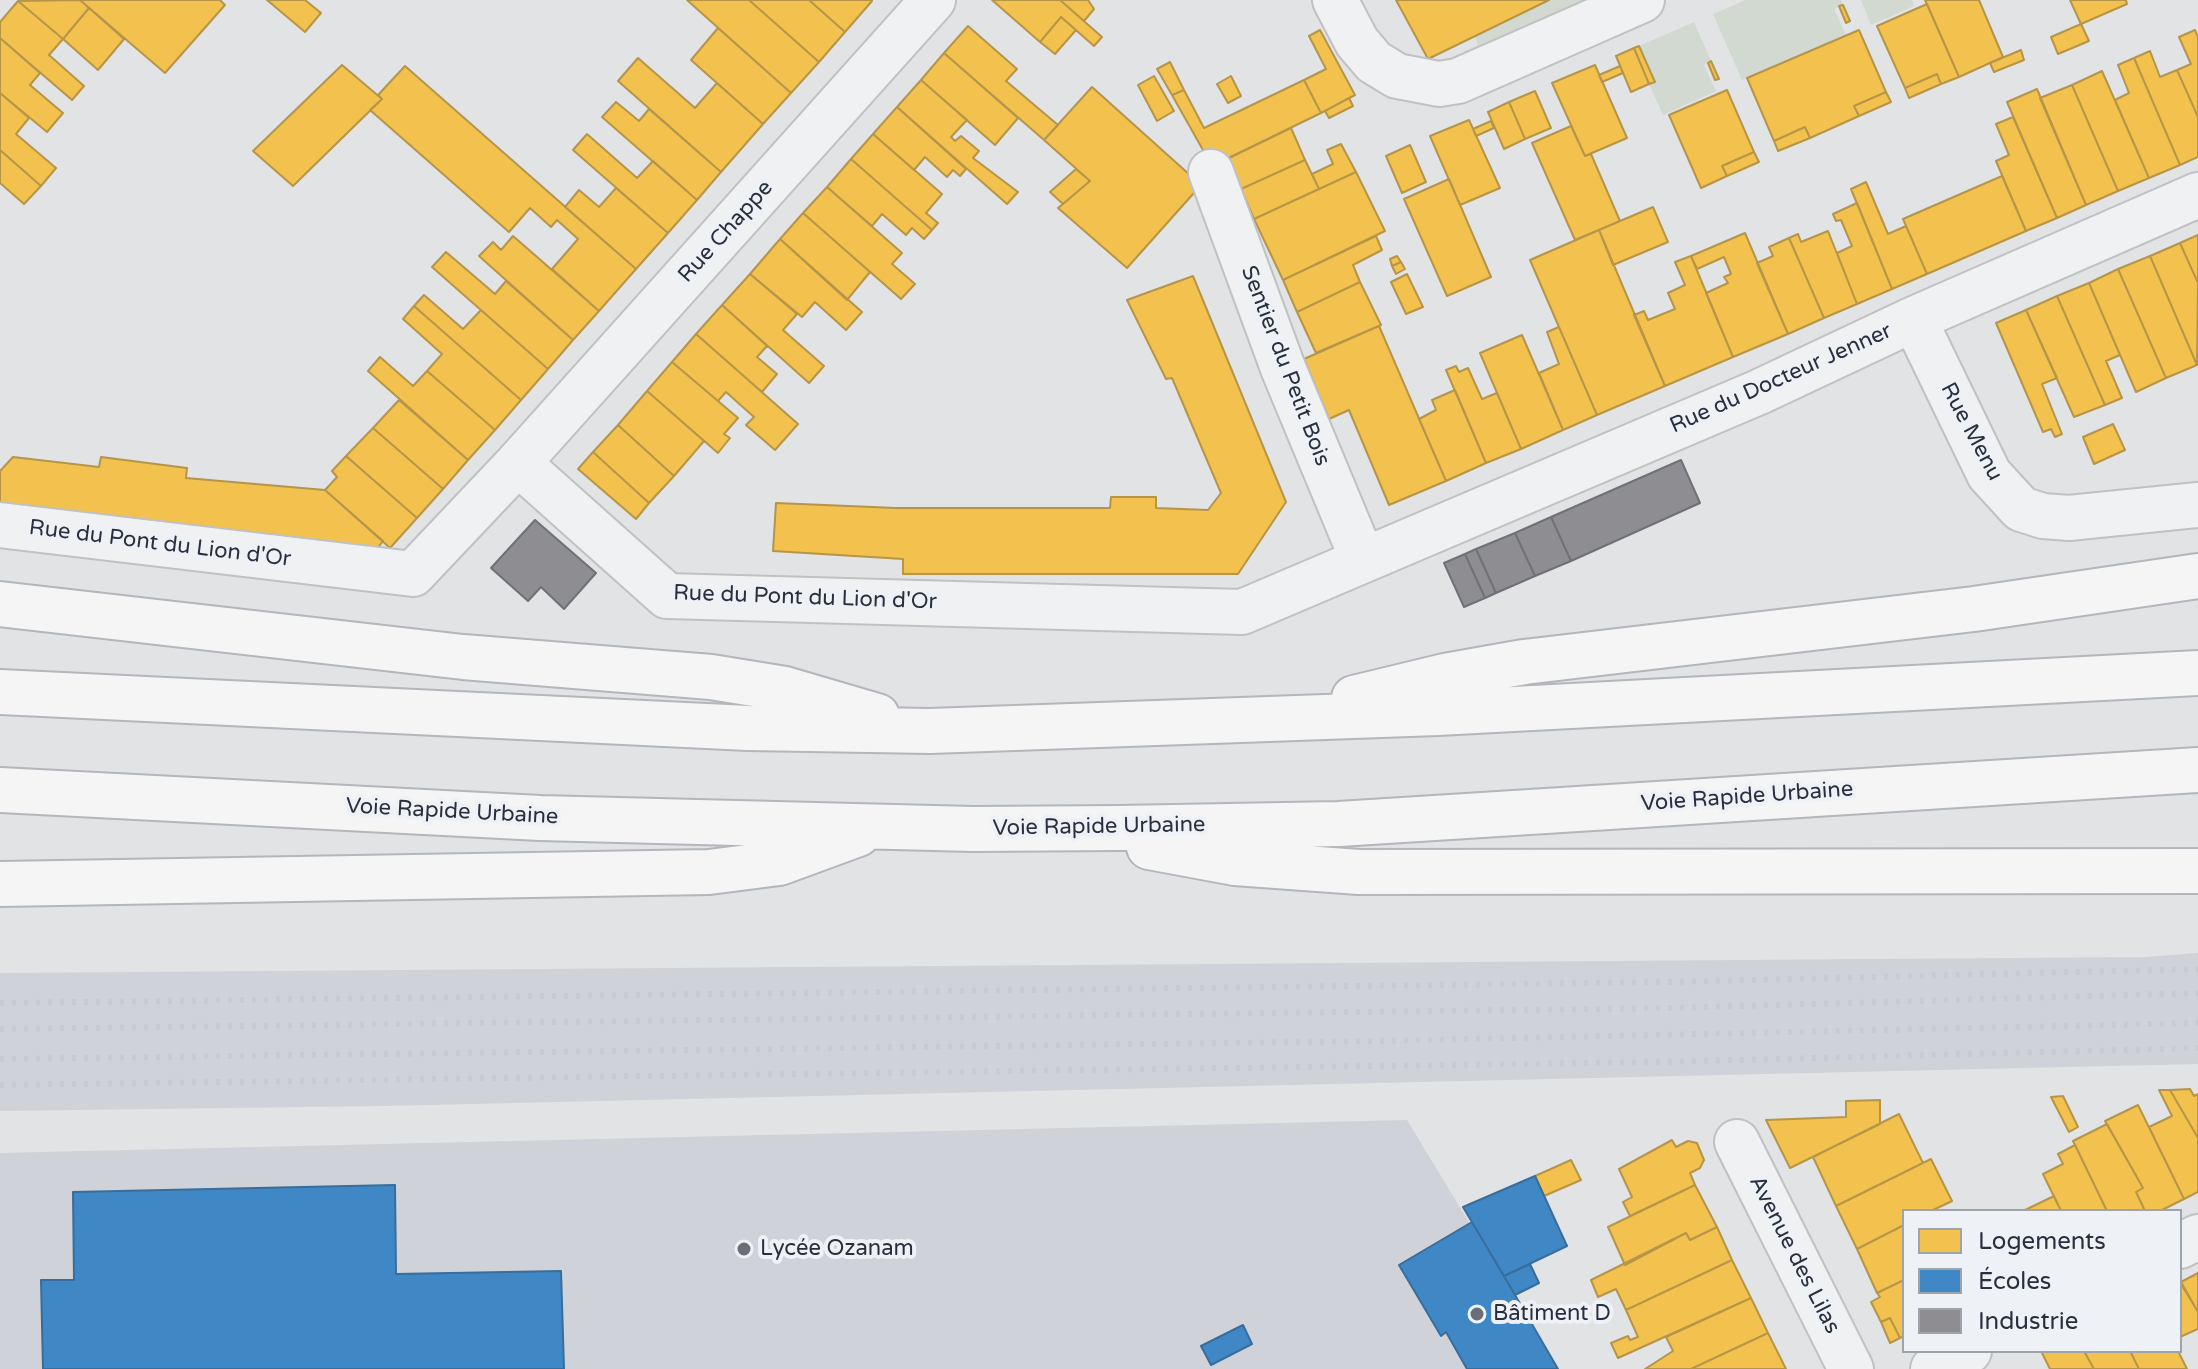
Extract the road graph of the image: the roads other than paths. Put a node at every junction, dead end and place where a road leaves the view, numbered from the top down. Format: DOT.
graph roads {
  1 [pos="933,0"];
  2 [pos="1335,0"];
  3 [pos="1642,0"];
  4 [pos="1211,172"];
  5 [pos="2198,195"];
  6 [pos="1914,319"];
  7 [pos="518,463"];
  8 [pos="2198,505"];
  9 [pos="0,525"];
  10 [pos="1362,558"];
  11 [pos="2198,576"];
  12 [pos="0,604"];
  13 [pos="2198,673"];
  14 [pos="0,692"];
  15 [pos="1264,721"];
  16 [pos="930,731"];
  17 [pos="2198,770"];
  18 [pos="0,790"];
  19 [pos="875,827"];
  20 [pos="1073,828"];
  21 [pos="2198,871"];
  22 [pos="0,884"];
  23 [pos="1737,1142"];
  24 [pos="1965,1353"];
  25 [pos="1851,1369"];
  26 [pos="1933,1369"];
  1 -- 7 [label="street, Rue Chappe"];
  2 -- 3 [label="street"];
  4 -- 10 [label="street, Sentier du Petit Bois"];
  5 -- 6 [label="street, Rue du Docteur Jenner"];
  6 -- 8 [label="street, Rue Menu"];
  6 -- 10 [label="street, Rue du Docteur Jenner"];
  7 -- 9 [label="street, Rue du Pont du Lion d'Or"];
  7 -- 10 [label="street, Rue du Pont du Lion d'Or"];
  11 -- 15 [label="highway"];
  12 -- 16 [label="highway"];
  13 -- 15 [label="highway"];
  14 -- 16 [label="highway"];
  15 -- 16 [label="highway"];
  17 -- 20 [label="highway, Voie Rapide Urbaine"];
  18 -- 19 [label="highway, Voie Rapide Urbaine"];
  19 -- 20 [label="highway, Voie Rapide Urbaine"];
  19 -- 22 [label="highway"];
  20 -- 21 [label="highway"];
  23 -- 25 [label="street, Avenue des Lilas"];
  24 -- 26 [label="street"];
}
